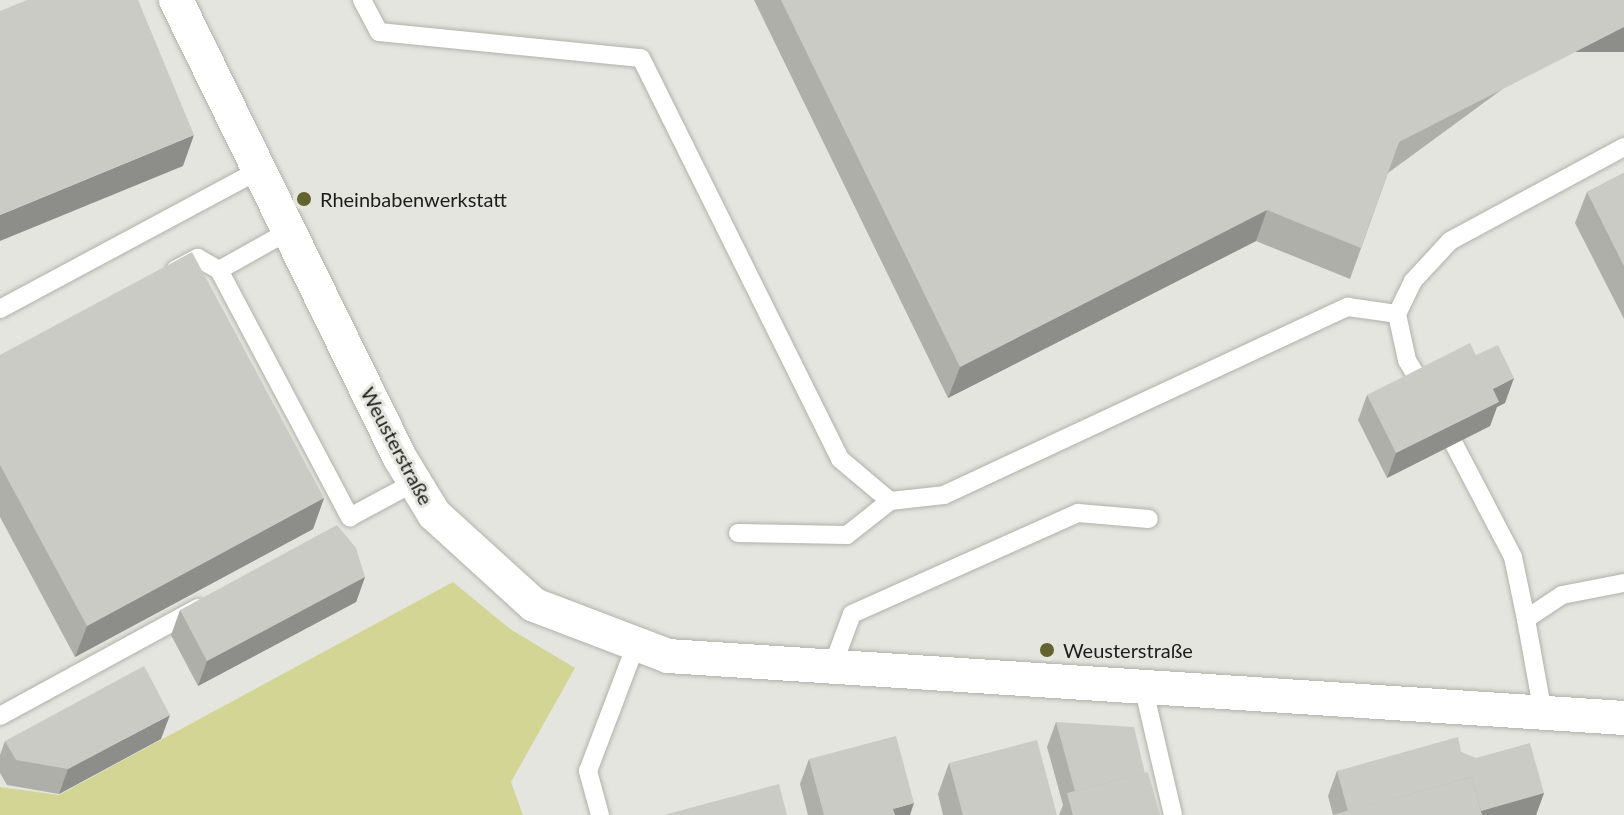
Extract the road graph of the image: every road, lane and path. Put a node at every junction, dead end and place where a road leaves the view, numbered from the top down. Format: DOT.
graph roads {
  1 [pos="176,0"];
  2 [pos="362,0"];
  3 [pos="1624,147"];
  4 [pos="257,171"];
  5 [pos="287,232"];
  6 [pos="219,270"];
  7 [pos="156,281"];
  8 [pos="0,309"];
  9 [pos="1397,314"];
  10 [pos="1423,387"];
  11 [pos="1454,444"];
  12 [pos="415,482"];
  13 [pos="890,501"];
  14 [pos="350,517"];
  15 [pos="1149,519"];
  16 [pos="738,533"];
  17 [pos="333,534"];
  18 [pos="1624,583"];
  19 [pos="222,595"];
  20 [pos="1526,619"];
  21 [pos="635,647"];
  22 [pos="833,665"];
  23 [pos="1143,686"];
  24 [pos="1543,713"];
  25 [pos="0,716"];
  26 [pos="1624,718"];
  27 [pos="600,815"];
  28 [pos="1173,815"];
  1 -- 4 [label="street, Weusterstraße"];
  2 -- 13 [label="lane"];
  3 -- 9 [label="lane"];
  4 -- 5 [label="street, Weusterstraße"];
  4 -- 8 [label="lane"];
  5 -- 6 [label="lane"];
  5 -- 12 [label="street, Weusterstraße"];
  6 -- 7 [label="lane"];
  6 -- 14 [label="lane"];
  9 -- 10 [label="lane"];
  9 -- 13 [label="lane"];
  11 -- 20 [label="lane"];
  12 -- 14 [label="lane"];
  12 -- 21 [label="street, Weusterstraße"];
  13 -- 16 [label="lane"];
  14 -- 17 [label="lane"];
  15 -- 22 [label="lane"];
  18 -- 20 [label="lane"];
  19 -- 25 [label="lane"];
  20 -- 24 [label="lane"];
  21 -- 22 [label="street, Weusterstraße"];
  21 -- 27 [label="lane"];
  22 -- 23 [label="street, Weusterstraße"];
  23 -- 24 [label="street, Weusterstraße"];
  23 -- 28 [label="lane"];
  24 -- 26 [label="street, Weusterstraße"];
}
